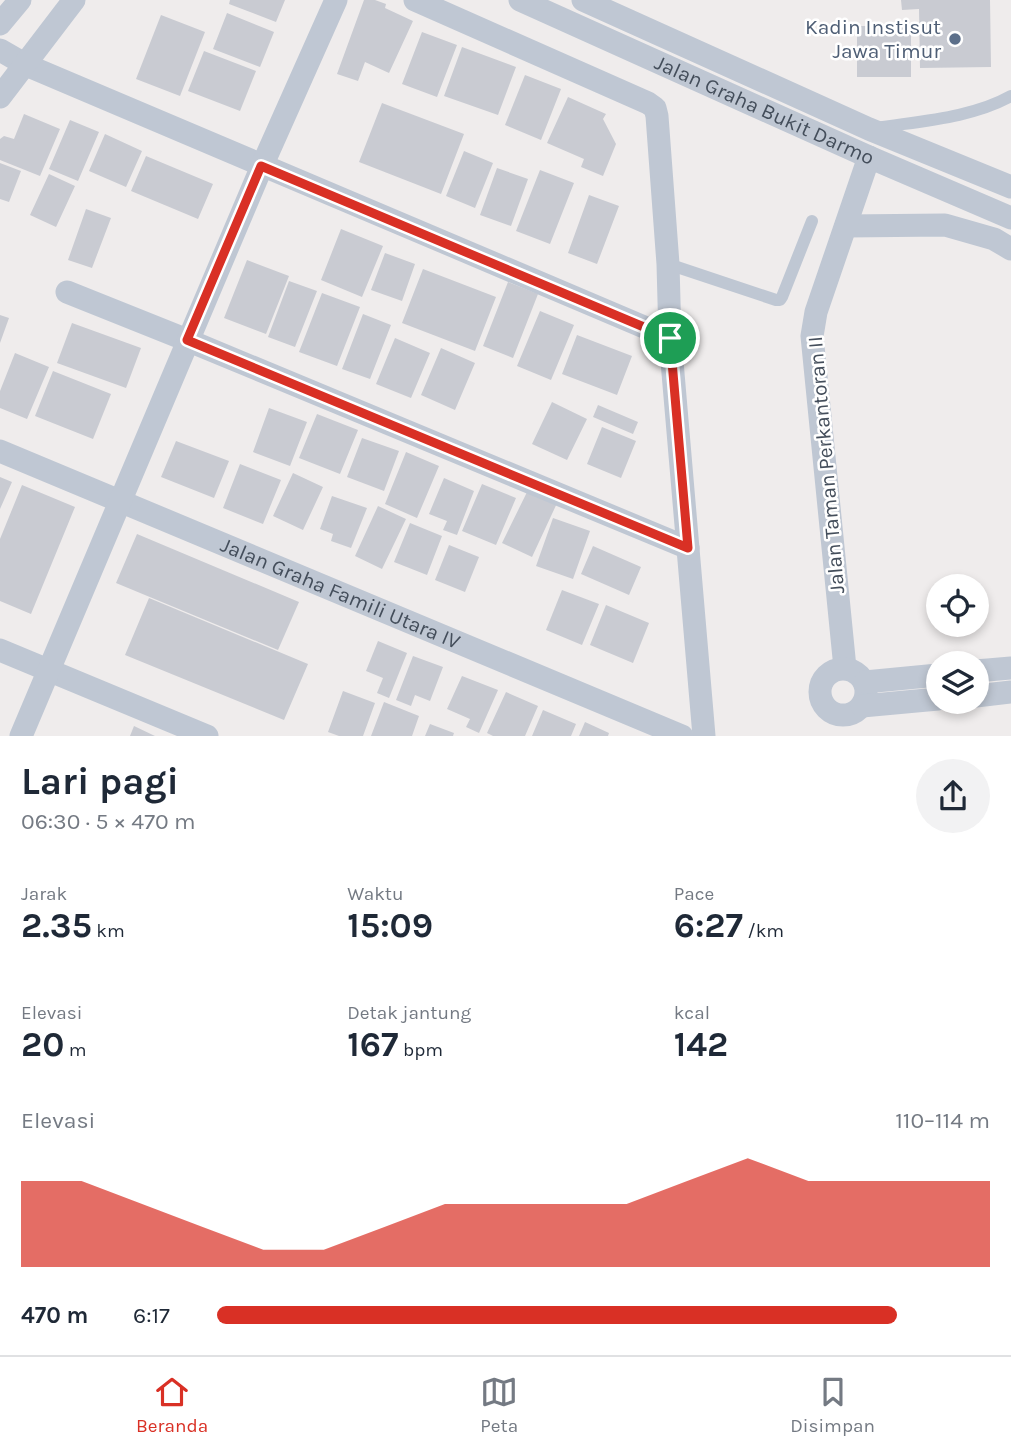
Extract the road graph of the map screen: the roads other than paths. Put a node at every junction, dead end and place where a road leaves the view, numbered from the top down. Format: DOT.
graph roads {
  1 [pos="20,0"];
  2 [pos="74,0"];
  3 [pos="337,0"];
  4 [pos="415,0"];
  5 [pos="520,0"];
  6 [pos="583,0"];
  7 [pos="0,24"];
  8 [pos="0,50"];
  9 [pos="26,65"];
  10 [pos="1011,96"];
  11 [pos="0,97"];
  12 [pos="869,129"];
  13 [pos="869,157"];
  14 [pos="261,166"];
  15 [pos="980,175"];
  16 [pos="1011,187"];
  17 [pos="970,200"];
  18 [pos="1011,218"];
  19 [pos="812,221"];
  20 [pos="846,226"];
  21 [pos="1011,249"];
  22 [pos="668,264"];
  23 [pos="67,292"];
  24 [pos="670,338"];
  25 [pos="187,340"];
  26 [pos="0,452"];
  27 [pos="119,502"];
  28 [pos="688,548"];
  29 [pos="0,650"];
  30 [pos="845,668"];
  31 [pos="1011,668"];
  32 [pos="49,670"];
  33 [pos="989,670"];
  34 [pos="926,676"];
  35 [pos="865,682"];
  36 [pos="1011,692"];
  37 [pos="989,695"];
  38 [pos="926,702"];
  39 [pos="853,719"];
  40 [pos="21,736"];
  41 [pos="207,736"];
  42 [pos="682,736"];
  43 [pos="704,736"];
  1 -- 7 [label="street"];
  2 -- 9 [label="street"];
  3 -- 14 [label="street"];
  4 -- 22 [label="street"];
  5 -- 13 [label="street, Jalan Graha Bukit Darmo"];
  6 -- 12 [label="street, Jalan Graha Bukit Darmo"];
  8 -- 9 [label="street"];
  9 -- 11 [label="street"];
  9 -- 14 [label="street"];
  10 -- 12 [label="lane"];
  12 -- 15 [label="street, Jalan Graha Bukit Darmo"];
  13 -- 17 [label="street, Jalan Graha Bukit Darmo"];
  13 -- 20 [label="street, Jalan Taman Perkantoran II"];
  14 -- 24 [label="street"];
  14 -- 25 [label="street"];
  15 -- 16 [label="street, Jalan Graha Bukit Darmo"];
  15 -- 17 [label="street"];
  17 -- 18 [label="street, Jalan Graha Bukit Darmo"];
  19 -- 22 [label="lane"];
  20 -- 21 [label="street"];
  20 -- 30 [label="street, Jalan Taman Perkantoran II"];
  22 -- 24 [label="street"];
  23 -- 25 [label="street"];
  24 -- 28 [label="street"];
  25 -- 27 [label="street"];
  25 -- 28 [label="street"];
  26 -- 27 [label="street, Jalan Graha Famili Utara IV"];
  27 -- 32 [label="street"];
  27 -- 42 [label="street, Jalan Graha Famili Utara IV"];
  28 -- 43 [label="street"];
  29 -- 32 [label="street"];
  30 -- 35 [label="street"];
  30 -- 39 [label="street"];
  31 -- 33 [label="street"];
  32 -- 40 [label="street"];
  32 -- 41 [label="street"];
  34 -- 35 [label="street"];
  35 -- 39 [label="street"];
  36 -- 37 [label="street"];
  38 -- 39 [label="street"];
}
